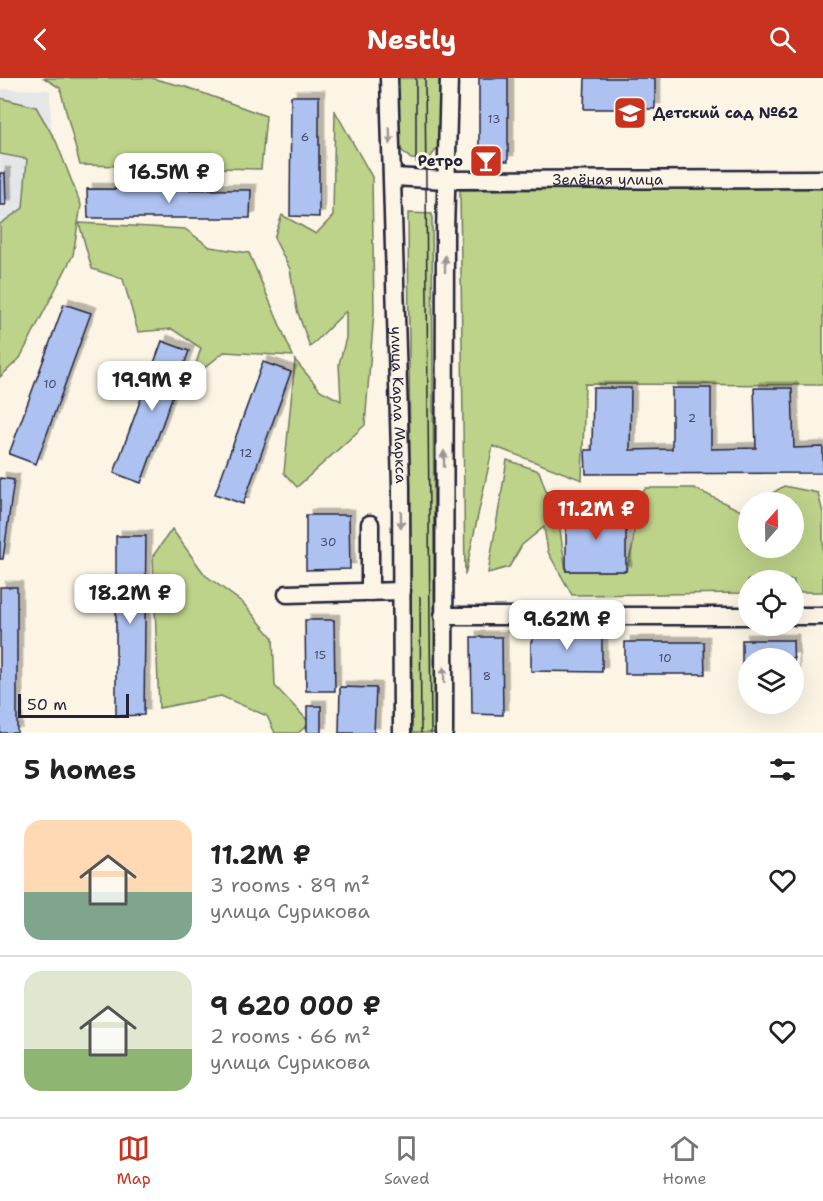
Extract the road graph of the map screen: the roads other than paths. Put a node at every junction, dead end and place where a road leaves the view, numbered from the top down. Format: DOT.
graph roads {
  1 [pos="389,78"];
  2 [pos="449,78"];
  3 [pos="394,177"];
  4 [pos="823,179"];
  5 [pos="446,180"];
  6 [pos="370,524"];
  7 [pos="402,591"];
  8 [pos="370,592"];
  9 [pos="287,594"];
  10 [pos="443,616"];
  11 [pos="738,616"];
  12 [pos="804,616"];
  13 [pos="823,616"];
  14 [pos="402,733"];
  15 [pos="444,733"];
  1 -- 3 [label="street, улица Карла Маркса, one-way"];
  2 -- 5 [label="street"];
  3 -- 5 [label="street, Зелёная улица"];
  3 -- 7 [label="street, улица Карла Маркса, one-way"];
  4 -- 5 [label="street, Зелёная улица"];
  10 -- 5 [label="street, one-way"];
  6 -- 8 [label="street"];
  7 -- 8 [label="street"];
  7 -- 14 [label="street, улица Карла Маркса"];
  8 -- 9 [label="street"];
  10 -- 11 [label="street"];
  15 -- 10 [label="street, one-way"];
  12 -- 13 [label="street"];
}
